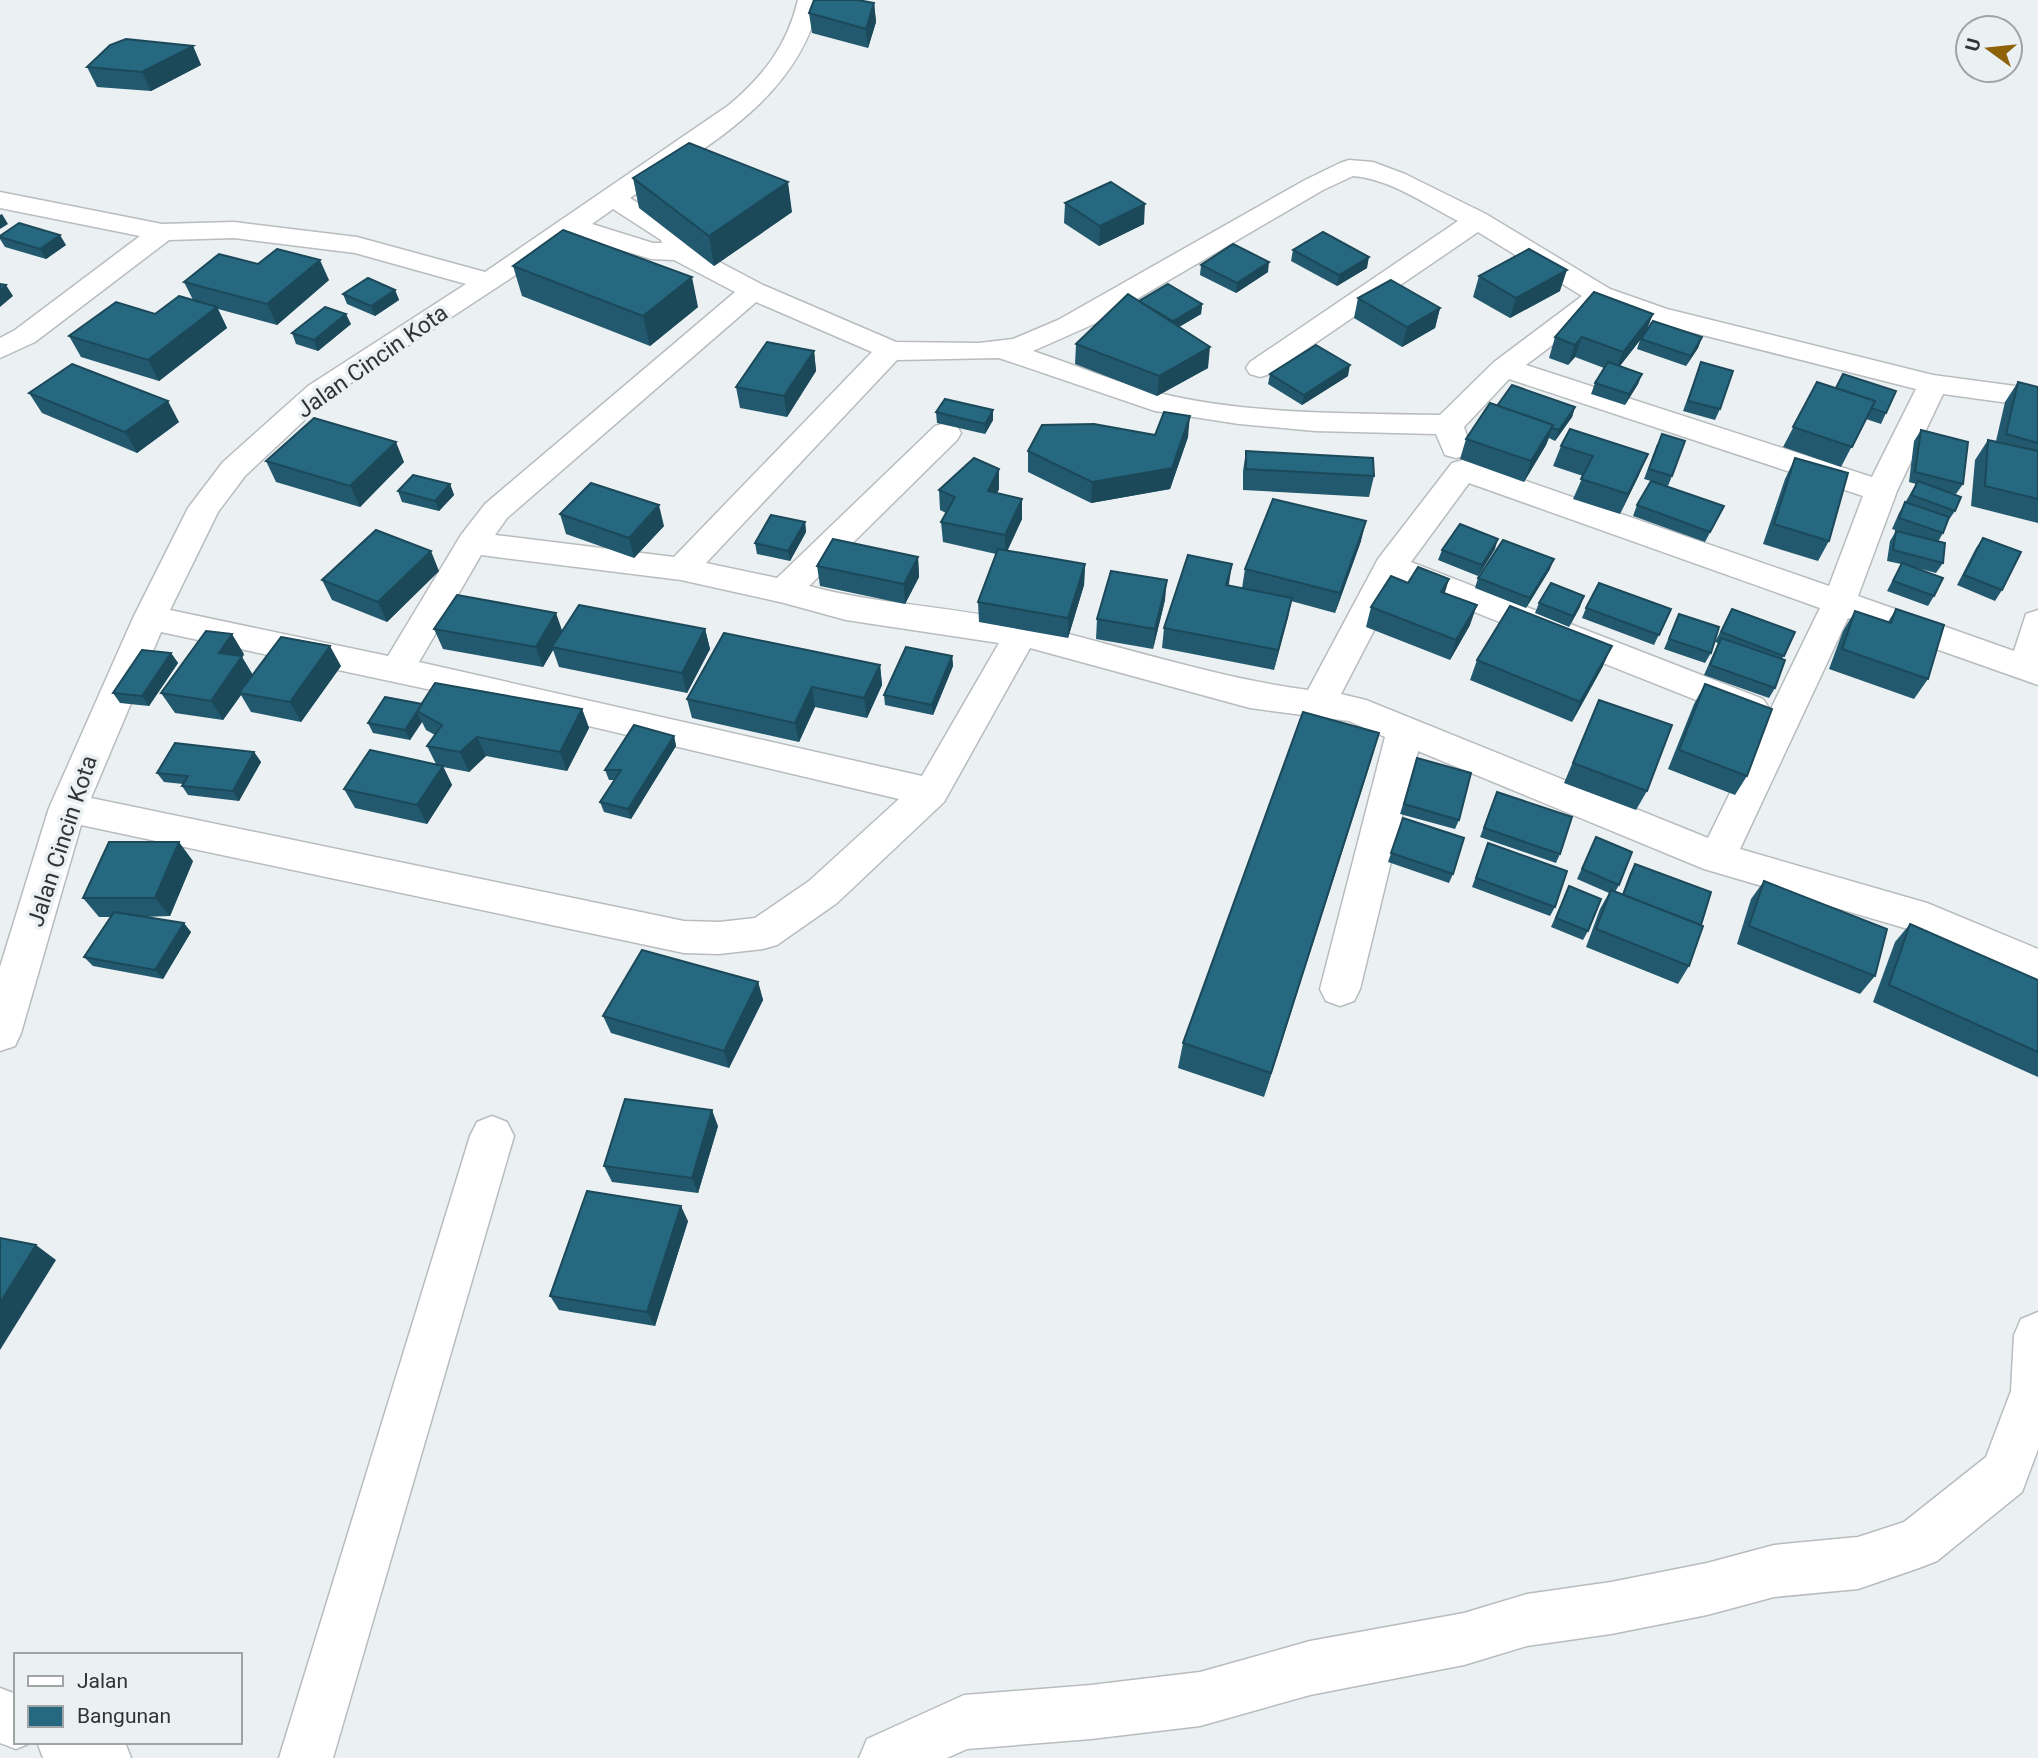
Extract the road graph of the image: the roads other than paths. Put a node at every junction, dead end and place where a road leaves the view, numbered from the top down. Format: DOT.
graph roads {
  1 [pos="809,0"];
  2 [pos="613,198"];
  3 [pos="0,200"];
  4 [pos="1477,220"];
  5 [pos="572,226"];
  6 [pos="162,232"];
  7 [pos="678,252"];
  8 [pos="489,282"];
  9 [pos="753,291"];
  10 [pos="1600,295"];
  11 [pos="0,349"];
  12 [pos="1000,349"];
  13 [pos="890,350"];
  14 [pos="1260,368"];
  15 [pos="1504,368"];
  16 [pos="1933,384"];
  17 [pos="2038,398"];
  18 [pos="1448,425"];
  19 [pos="946,433"];
  20 [pos="1464,470"];
  21 [pos="1881,491"];
  22 [pos="472,543"];
  23 [pos="1390,566"];
  24 [pos="681,569"];
  25 [pos="784,591"];
  26 [pos="1839,602"];
  27 [pos="150,618"];
  28 [pos="2038,622"];
  29 [pos="1021,634"];
  30 [pos="397,670"];
  31 [pos="2032,670"];
  32 [pos="1319,703"];
  33 [pos="1782,720"];
  34 [pos="1405,730"];
  35 [pos="931,792"];
  36 [pos="68,807"];
  37 [pos="1717,858"];
  38 [pos="2038,967"];
  39 [pos="1340,989"];
  40 [pos="0,1033"];
  41 [pos="492,1136"];
  42 [pos="2038,1335"];
  43 [pos="69,1744"];
  44 [pos="104,1758"];
  45 [pos="306,1758"];
  46 [pos="886,1758"];
  1 -- 2 [label="street, Jalan Cincin Kota"];
  2 -- 5 [label="street, Jalan Cincin Kota"];
  2 -- 7 [label="street"];
  3 -- 6 [label="street"];
  4 -- 10 [label="street"];
  4 -- 12 [label="street"];
  4 -- 14 [label="street"];
  5 -- 7 [label="street"];
  5 -- 8 [label="street, Jalan Cincin Kota"];
  6 -- 8 [label="street"];
  6 -- 11 [label="street"];
  7 -- 9 [label="street"];
  8 -- 27 [label="street, Jalan Cincin Kota"];
  9 -- 13 [label="street"];
  9 -- 22 [label="street"];
  10 -- 15 [label="street"];
  10 -- 16 [label="street"];
  12 -- 13 [label="street"];
  12 -- 18 [label="street"];
  13 -- 24 [label="street"];
  15 -- 18 [label="street"];
  15 -- 21 [label="street"];
  16 -- 17 [label="street"];
  16 -- 21 [label="street"];
  18 -- 20 [label="street"];
  19 -- 25 [label="street"];
  20 -- 23 [label="street"];
  20 -- 26 [label="street"];
  21 -- 26 [label="street"];
  22 -- 24 [label="street"];
  22 -- 30 [label="street"];
  23 -- 32 [label="street"];
  23 -- 33 [label="street"];
  24 -- 25 [label="street"];
  25 -- 29 [label="street"];
  26 -- 31 [label="street"];
  26 -- 33 [label="street"];
  27 -- 30 [label="street"];
  27 -- 36 [label="street, Jalan Cincin Kota"];
  28 -- 31 [label="street"];
  29 -- 32 [label="street"];
  29 -- 35 [label="street"];
  30 -- 35 [label="street"];
  32 -- 34 [label="street"];
  33 -- 37 [label="street"];
  34 -- 37 [label="street"];
  34 -- 39 [label="street"];
  35 -- 36 [label="street"];
  36 -- 40 [label="street, Jalan Cincin Kota"];
  37 -- 38 [label="street"];
  41 -- 45 [label="street"];
  42 -- 46 [label="street"];
  43 -- 44 [label="street"];
}
